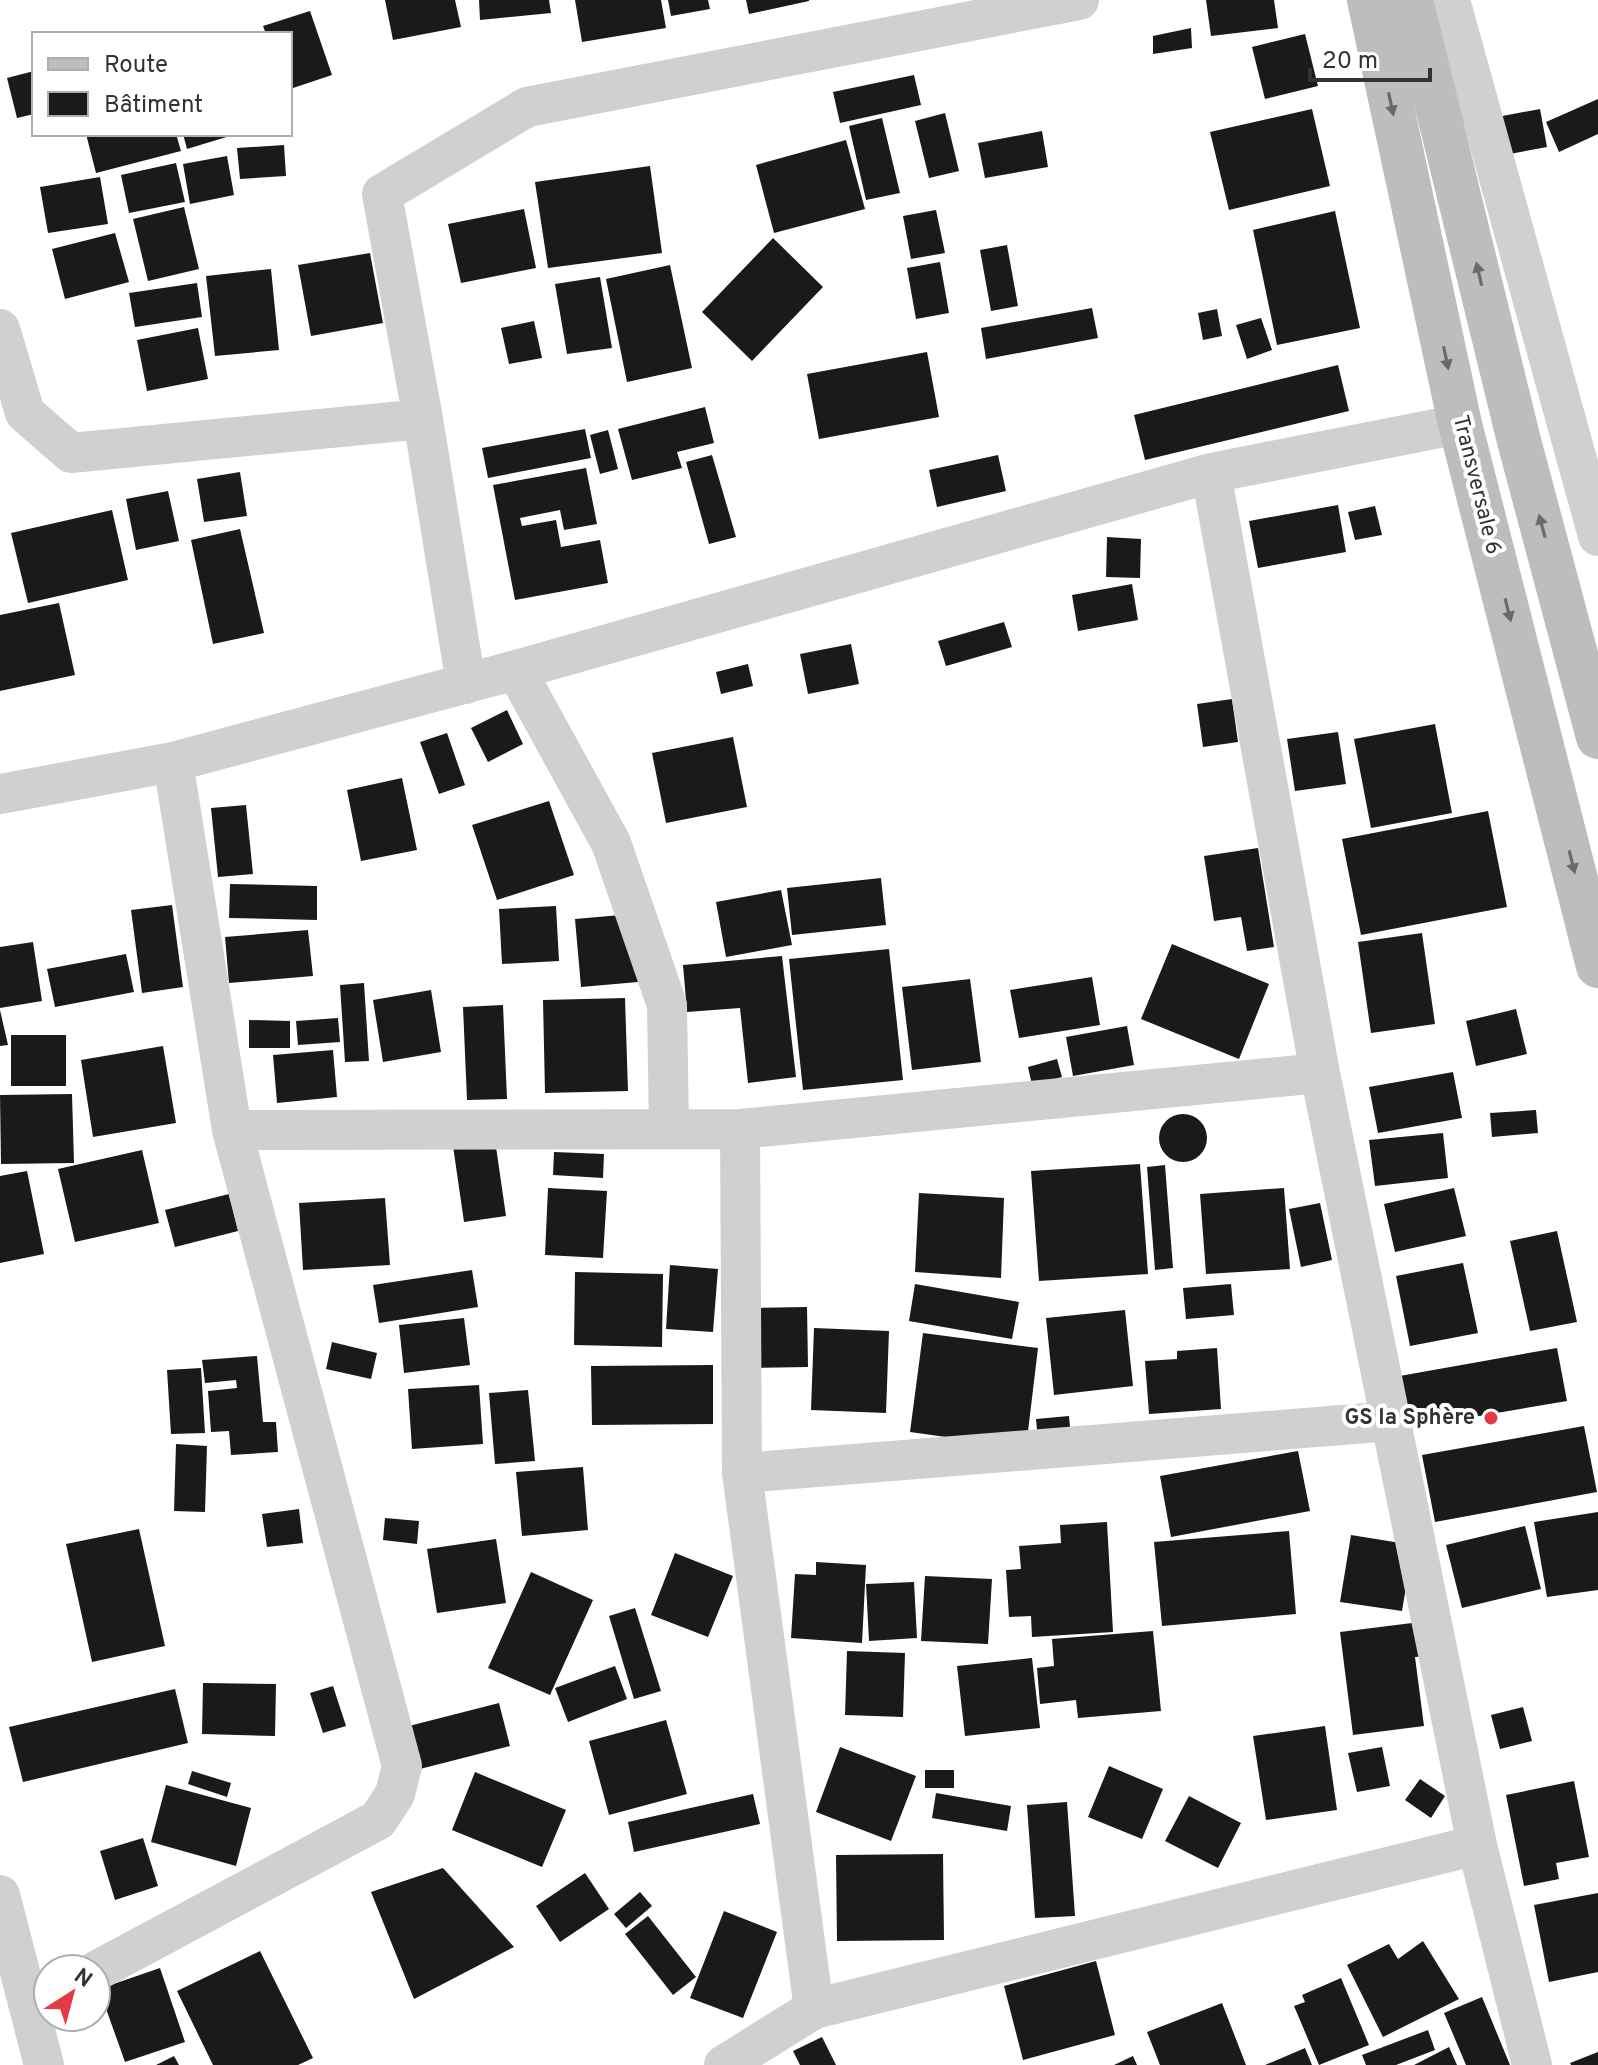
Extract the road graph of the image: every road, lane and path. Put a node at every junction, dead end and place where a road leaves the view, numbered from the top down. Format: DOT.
graph roads {
  1 [pos="1079,0"];
  2 [pos="1369,0"];
  3 [pos="1424,1"];
  4 [pos="1451,74"];
  5 [pos="0,329"];
  6 [pos="423,419"];
  7 [pos="1460,424"];
  8 [pos="1519,441"];
  9 [pos="1588,458"];
  10 [pos="1211,473"];
  11 [pos="1598,536"];
  12 [pos="516,670"];
  13 [pos="466,684"];
  14 [pos="1598,737"];
  15 [pos="173,762"];
  16 [pos="0,794"];
  17 [pos="1598,966"];
  18 [pos="1320,1073"];
  19 [pos="669,1129"];
  20 [pos="740,1129"];
  21 [pos="232,1130"];
  22 [pos="1392,1421"];
  23 [pos="742,1473"];
  24 [pos="1477,1845"];
  25 [pos="0,1895"];
  26 [pos="112,1962"];
  27 [pos="25,2004"];
  28 [pos="814,2009"];
  29 [pos="44,2065"];
  30 [pos="724,2065"];
  31 [pos="1532,2065"];
  1 -- 6 [label="street"];
  2 -- 7 [label="main road, Transversale 6, one-way"];
  3 -- 4 [label="main road"];
  8 -- 4 [label="main road, one-way"];
  4 -- 9 [label="street"];
  5 -- 6 [label="street"];
  6 -- 13 [label="street"];
  7 -- 10 [label="street"];
  7 -- 17 [label="main road, Transversale 6, one-way"];
  8 -- 9 [label="street"];
  14 -- 8 [label="main road, one-way"];
  9 -- 11 [label="street"];
  10 -- 12 [label="street"];
  10 -- 18 [label="street"];
  12 -- 13 [label="street"];
  12 -- 19 [label="street"];
  13 -- 15 [label="street"];
  15 -- 16 [label="street"];
  15 -- 21 [label="street"];
  18 -- 20 [label="street"];
  18 -- 22 [label="street"];
  19 -- 20 [label="street"];
  19 -- 21 [label="street"];
  20 -- 23 [label="street"];
  21 -- 26 [label="street"];
  22 -- 23 [label="street"];
  22 -- 24 [label="street"];
  23 -- 28 [label="street"];
  24 -- 28 [label="street"];
  24 -- 31 [label="street"];
  25 -- 27 [label="street"];
  27 -- 29 [label="street"];
  28 -- 30 [label="street"];
}
